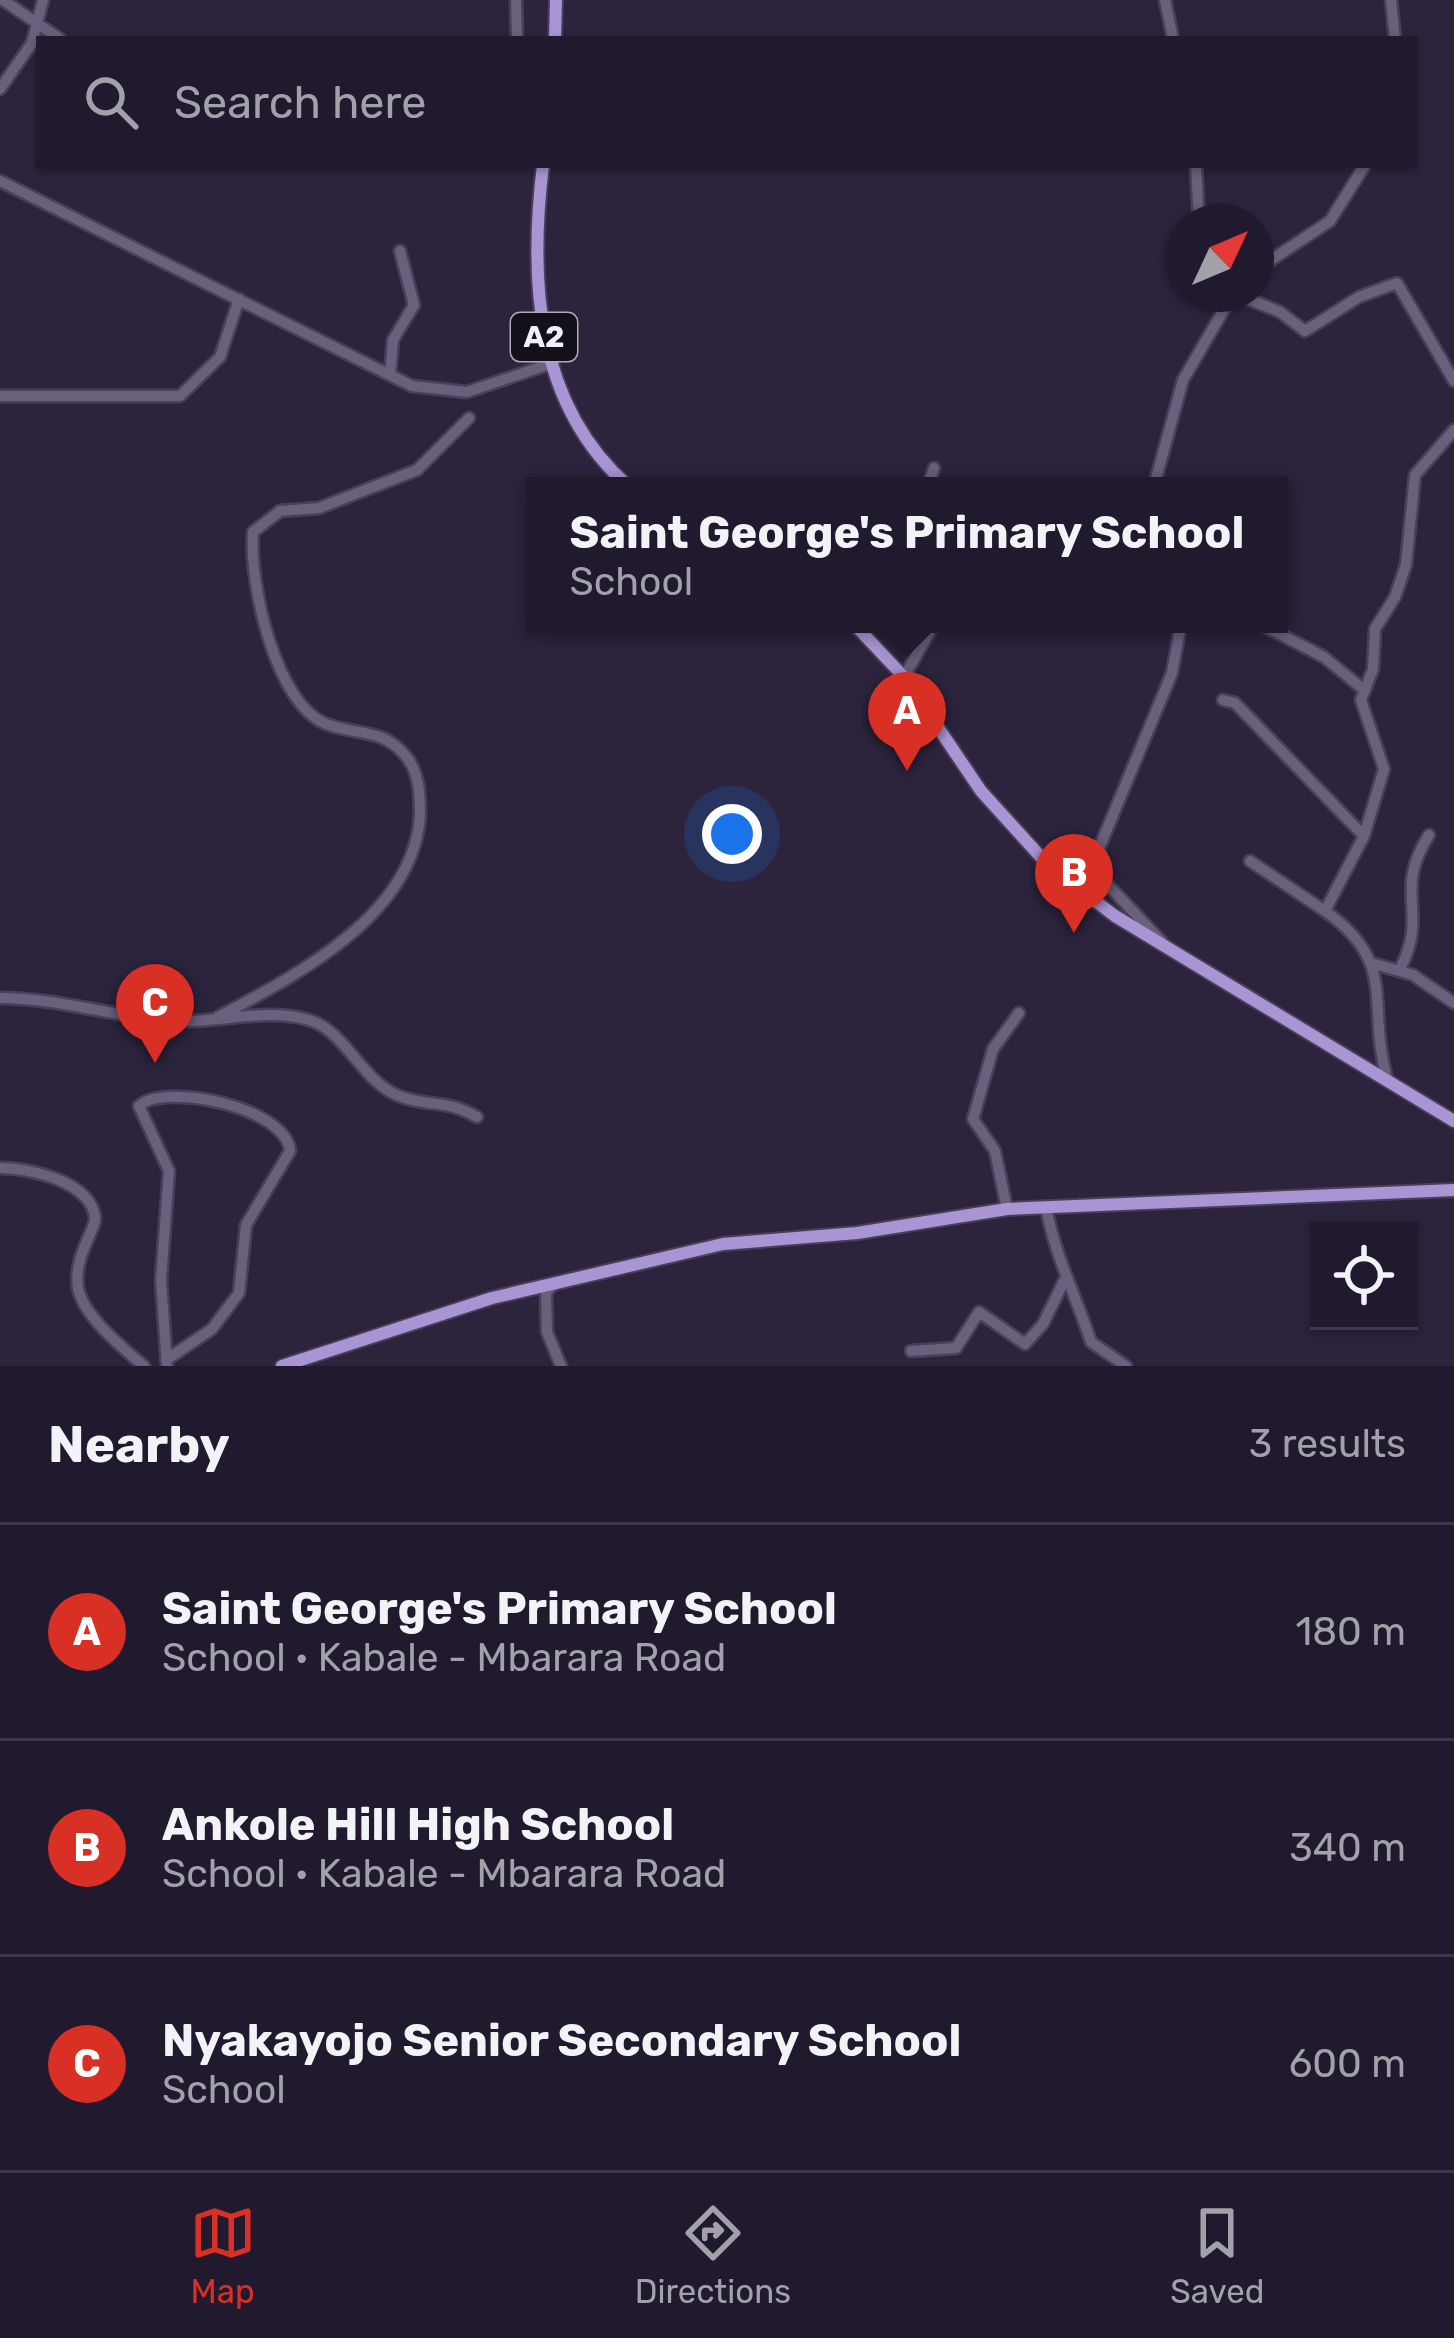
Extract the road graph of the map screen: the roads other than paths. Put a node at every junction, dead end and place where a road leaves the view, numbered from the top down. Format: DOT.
graph roads {
  1 [pos="3,0"];
  2 [pos="43,0"];
  3 [pos="516,0"];
  4 [pos="556,0"];
  5 [pos="1165,0"];
  6 [pos="1391,0"];
  7 [pos="37,20"];
  8 [pos="56,36"];
  9 [pos="517,36"];
  10 [pos="555,36"];
  11 [pos="1172,36"];
  12 [pos="1395,36"];
  13 [pos="0,89"];
  14 [pos="543,168"];
  15 [pos="1196,168"];
  16 [pos="1363,168"];
  17 [pos="0,181"];
  18 [pos="1198,204"];
  19 [pos="400,250"];
  20 [pos="1274,258"];
  21 [pos="239,299"];
  22 [pos="1274,310"];
  23 [pos="1221,312"];
  24 [pos="553,363"];
  25 [pos="390,375"];
  26 [pos="1454,381"];
  27 [pos="0,396"];
  28 [pos="469,418"];
  29 [pos="1454,430"];
  30 [pos="934,468"];
  31 [pos="621,477"];
  32 [pos="931,477"];
  33 [pos="1156,477"];
  34 [pos="863,633"];
  35 [pos="929,633"];
  36 [pos="1180,633"];
  37 [pos="1277,633"];
  38 [pos="904,676"];
  39 [pos="1364,690"];
  40 [pos="1223,700"];
  41 [pos="1429,835"];
  42 [pos="1364,836"];
  43 [pos="1250,861"];
  44 [pos="1325,911"];
  45 [pos="1165,945"];
  46 [pos="1375,964"];
  47 [pos="1400,969"];
  48 [pos="0,998"];
  49 [pos="1454,1003"];
  50 [pos="1019,1013"];
  51 [pos="218,1016"];
  52 [pos="1387,1079"];
  53 [pos="477,1117"];
  54 [pos="1454,1121"];
  55 [pos="0,1168"];
  56 [pos="1454,1190"];
  57 [pos="1046,1208"];
  58 [pos="1007,1210"];
  59 [pos="1064,1280"];
  60 [pos="557,1281"];
  61 [pos="911,1351"];
  62 [pos="166,1363"];
  63 [pos="145,1366"];
  64 [pos="282,1366"];
  65 [pos="561,1366"];
  66 [pos="1126,1366"];
  1 -- 7 [label="street"];
  2 -- 7 [label="street"];
  3 -- 9 [label="street"];
  4 -- 10 [label="main road"];
  5 -- 11 [label="street"];
  6 -- 12 [label="street"];
  7 -- 8 [label="street"];
  7 -- 13 [label="street"];
  14 -- 24 [label="main road, A2"];
  15 -- 18 [label="street"];
  16 -- 20 [label="street"];
  17 -- 21 [label="street"];
  19 -- 25 [label="street"];
  21 -- 25 [label="street"];
  21 -- 27 [label="street"];
  22 -- 26 [label="street"];
  23 -- 33 [label="street"];
  24 -- 25 [label="street"];
  24 -- 31 [label="main road, A2"];
  28 -- 51 [label="street"];
  29 -- 39 [label="street"];
  30 -- 32 [label="street"];
  34 -- 38 [label="main road"];
  35 -- 38 [label="street"];
  36 -- 45 [label="street"];
  37 -- 39 [label="street"];
  38 -- 45 [label="main road"];
  39 -- 42 [label="street"];
  40 -- 42 [label="street"];
  41 -- 47 [label="street"];
  42 -- 44 [label="street"];
  43 -- 44 [label="street"];
  44 -- 46 [label="street"];
  45 -- 52 [label="main road"];
  46 -- 47 [label="street"];
  46 -- 52 [label="street"];
  47 -- 49 [label="street"];
  48 -- 51 [label="street"];
  50 -- 58 [label="street"];
  51 -- 53 [label="street"];
  52 -- 54 [label="main road"];
  55 -- 63 [label="street"];
  56 -- 57 [label="main road"];
  57 -- 58 [label="main road"];
  57 -- 59 [label="street"];
  58 -- 60 [label="main road"];
  59 -- 61 [label="street"];
  59 -- 66 [label="street"];
  60 -- 64 [label="main road"];
  60 -- 65 [label="street"];
  62 -- 62 [label="street"];
}
